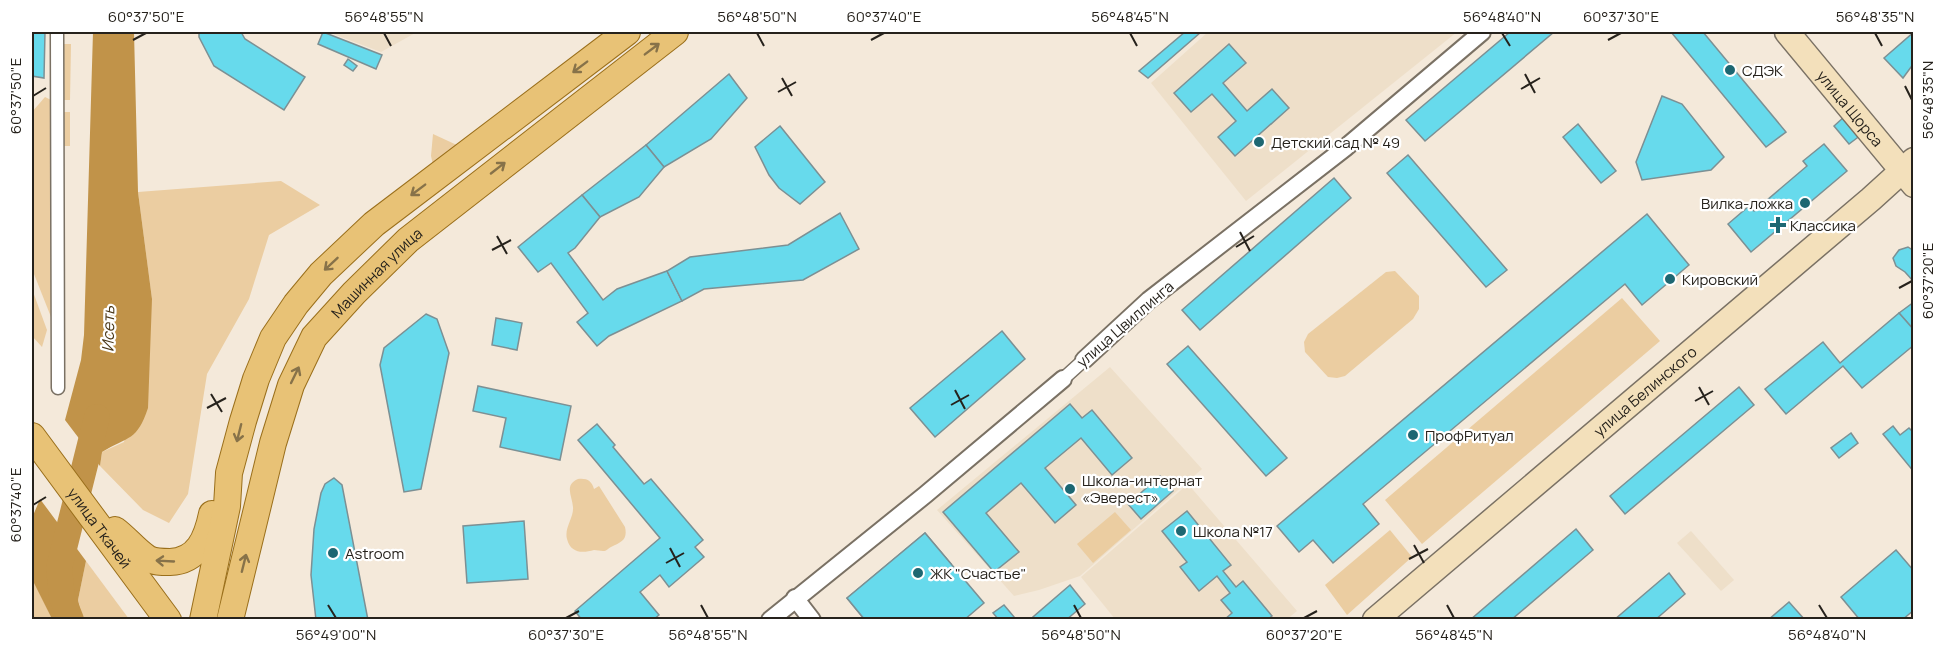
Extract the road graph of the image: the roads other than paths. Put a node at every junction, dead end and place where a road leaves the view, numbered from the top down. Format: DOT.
graph roads {
  1 [pos="57,32"];
  2 [pos="627,32"];
  3 [pos="675,32"];
  4 [pos="1482,32"];
  5 [pos="1787,32"];
  6 [pos="1909,172"];
  7 [pos="1084,360"];
  8 [pos="1063,379"];
  9 [pos="58,387"];
  10 [pos="32,436"];
  11 [pos="229,473"];
  12 [pos="131,556"];
  13 [pos="795,598"];
  14 [pos="168,620"];
  15 [pos="203,620"];
  16 [pos="230,620"];
  17 [pos="770,620"];
  18 [pos="812,620"];
  19 [pos="1375,620"];
  1 -- 9 [label="street"];
  2 -- 11 [label="main road, one-way"];
  16 -- 3 [label="main road, Машинная улица, one-way"];
  4 -- 7 [label="street, улица Цвиллинга"];
  5 -- 6 [label="main road, улица Щорса"];
  6 -- 19 [label="main road, улица Белинского"];
  7 -- 8 [label="street, улица Цвиллинга"];
  8 -- 13 [label="street, улица Цвиллинга"];
  10 -- 12 [label="main road, улица Ткачей"];
  11 -- 12 [label="main road, one-way"];
  11 -- 15 [label="main road"];
  12 -- 14 [label="main road, улица Ткачей"];
  13 -- 17 [label="street, улица Цвиллинга"];
  13 -- 18 [label="street"];
}
